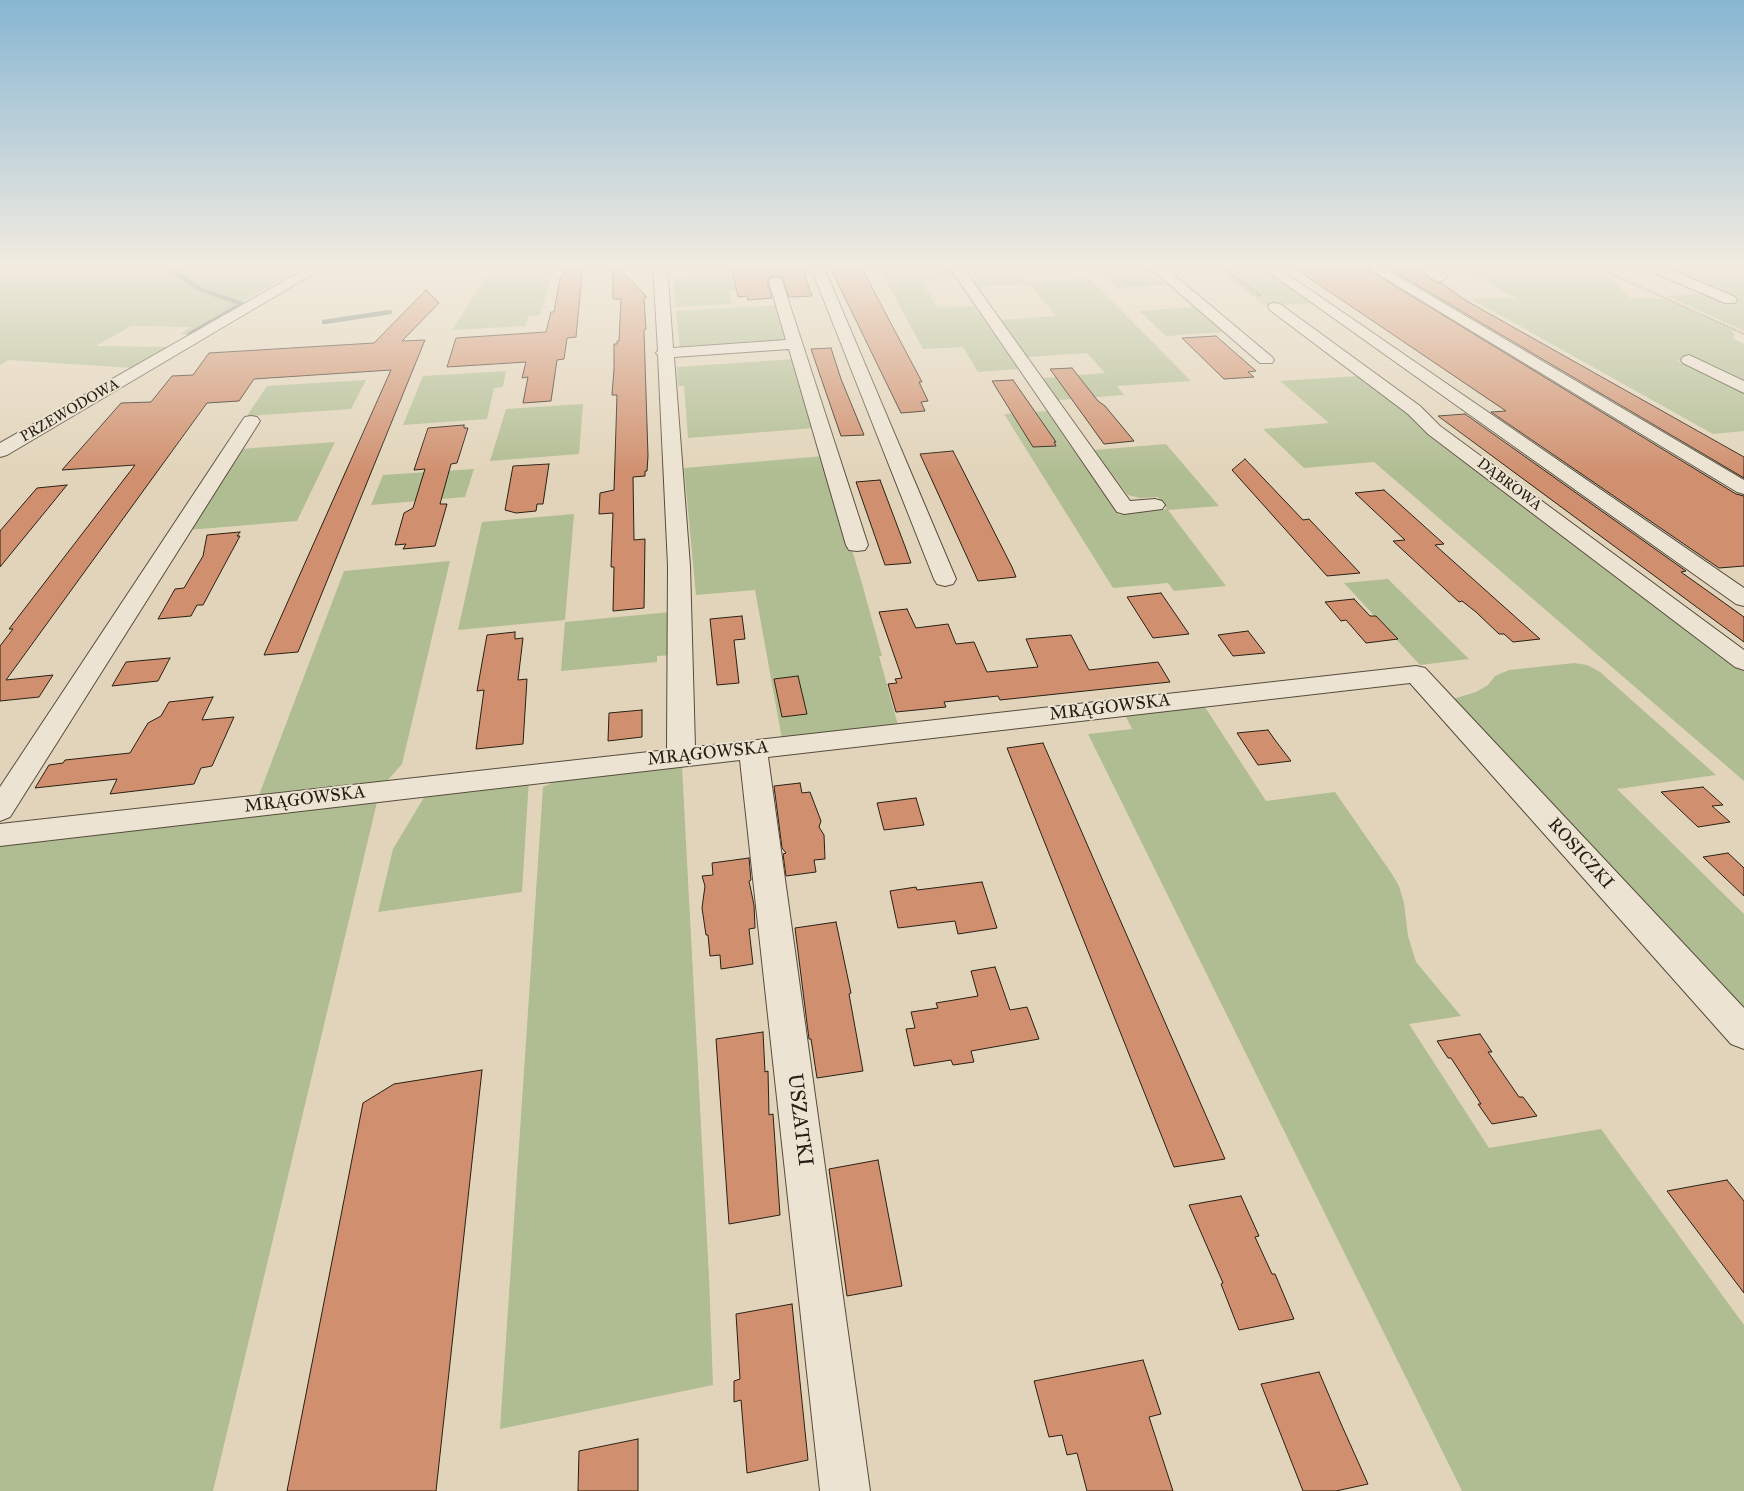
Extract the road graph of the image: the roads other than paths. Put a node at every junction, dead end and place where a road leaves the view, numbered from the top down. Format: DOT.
graph roads {
  1 [pos="202,335"];
  2 [pos="663,335"];
  3 [pos="792,335"];
  4 [pos="845,335"];
  5 [pos="1003,335"];
  6 [pos="1236,335"];
  7 [pos="1312,335"];
  8 [pos="1365,335"];
  9 [pos="1486,335"];
  10 [pos="795,344"];
  11 [pos="664,353"];
  12 [pos="1266,360"];
  13 [pos="1689,360"];
  14 [pos="1744,388"];
  15 [pos="251,421"];
  16 [pos="0,451"];
  17 [pos="1744,488"];
  18 [pos="1155,505"];
  19 [pos="857,545"];
  20 [pos="945,579"];
  21 [pos="1744,599"];
  22 [pos="1744,662"];
  23 [pos="1416,674"];
  24 [pos="753,749"];
  25 [pos="681,757"];
  26 [pos="0,810"];
  27 [pos="0,835"];
  28 [pos="1744,1034"];
  29 [pos="845,1491"];
  1 -- 16 [label="street, PRZEWODOWA"];
  2 -- 11 [label="street"];
  3 -- 10 [label="street"];
  4 -- 20 [label="street"];
  5 -- 18 [label="street"];
  6 -- 12 [label="street"];
  7 -- 22 [label="street, DĄBROWA"];
  8 -- 21 [label="street"];
  9 -- 17 [label="street"];
  10 -- 11 [label="street"];
  10 -- 19 [label="street"];
  11 -- 25 [label="street"];
  13 -- 14 [label="street"];
  15 -- 26 [label="street"];
  23 -- 24 [label="street, MRĄGOWSKA"];
  23 -- 28 [label="street, ROSICZKI"];
  24 -- 25 [label="street, MRĄGOWSKA"];
  24 -- 29 [label="street, USZATKI"];
  25 -- 27 [label="street, MRĄGOWSKA"];
}
